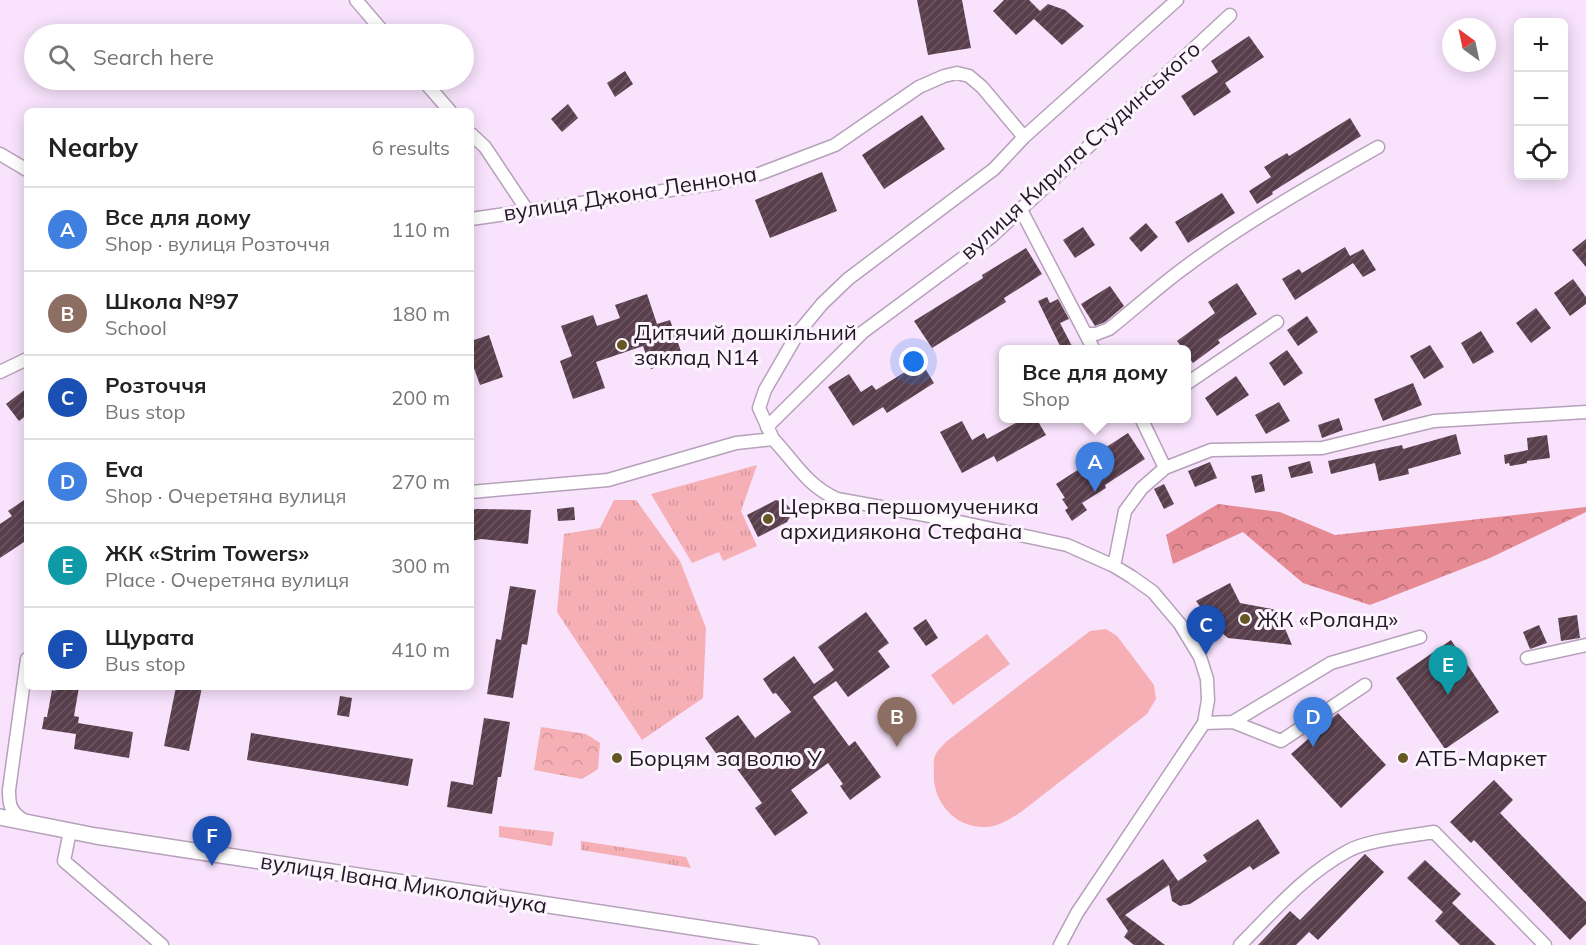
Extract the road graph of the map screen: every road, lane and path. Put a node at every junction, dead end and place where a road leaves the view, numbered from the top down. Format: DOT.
graph roads {
  1 [pos="356,0"];
  2 [pos="1177,0"];
  3 [pos="1230,15"];
  4 [pos="376,24"];
  5 [pos="432,90"];
  6 [pos="447,108"];
  7 [pos="474,137"];
  8 [pos="1024,137"];
  9 [pos="1378,147"];
  10 [pos="0,154"];
  11 [pos="24,168"];
  12 [pos="1020,208"];
  13 [pos="527,210"];
  14 [pos="474,219"];
  15 [pos="1277,322"];
  16 [pos="1086,334"];
  17 [pos="1092,345"];
  18 [pos="24,360"];
  19 [pos="0,372"];
  20 [pos="1191,381"];
  21 [pos="1586,412"];
  22 [pos="1143,423"];
  23 [pos="767,426"];
  24 [pos="773,439"];
  25 [pos="1165,468"];
  26 [pos="474,492"];
  27 [pos="1114,566"];
  28 [pos="1420,638"];
  29 [pos="1586,645"];
  30 [pos="1527,658"];
  31 [pos="24,682"];
  32 [pos="1365,685"];
  33 [pos="1233,722"];
  34 [pos="1204,723"];
  35 [pos="0,817"];
  36 [pos="22,820"];
  37 [pos="70,831"];
  38 [pos="162,945"];
  39 [pos="811,945"];
  40 [pos="1060,945"];
  41 [pos="1240,945"];
  42 [pos="1545,945"];
  1 -- 4 [label="street"];
  2 -- 8 [label="street"];
  3 -- 12 [label="street, вулиця Кирила Студинського"];
  5 -- 6 [label="street"];
  7 -- 13 [label="street"];
  8 -- 13 [label="street, вулиця Джона Леннона"];
  8 -- 23 [label="street"];
  9 -- 16 [label="street"];
  10 -- 11 [label="street"];
  12 -- 16 [label="street"];
  12 -- 23 [label="street, вулиця Кирила Студинського"];
  13 -- 14 [label="street, вулиця Джона Леннона"];
  15 -- 20 [label="street"];
  16 -- 17 [label="street"];
  18 -- 19 [label="street"];
  21 -- 25 [label="street"];
  22 -- 25 [label="street"];
  23 -- 24 [label="street"];
  24 -- 26 [label="street"];
  24 -- 27 [label="street"];
  25 -- 27 [label="street"];
  27 -- 34 [label="street"];
  28 -- 33 [label="street"];
  29 -- 30 [label="street"];
  31 -- 36 [label="street"];
  32 -- 33 [label="street"];
  33 -- 34 [label="street"];
  34 -- 40 [label="street"];
  35 -- 36 [label="street, вулиця Івана Миколайчука"];
  36 -- 37 [label="street, вулиця Івана Миколайчука"];
  37 -- 38 [label="street"];
  37 -- 39 [label="street, вулиця Івана Миколайчука"];
  41 -- 42 [label="street"];
}
